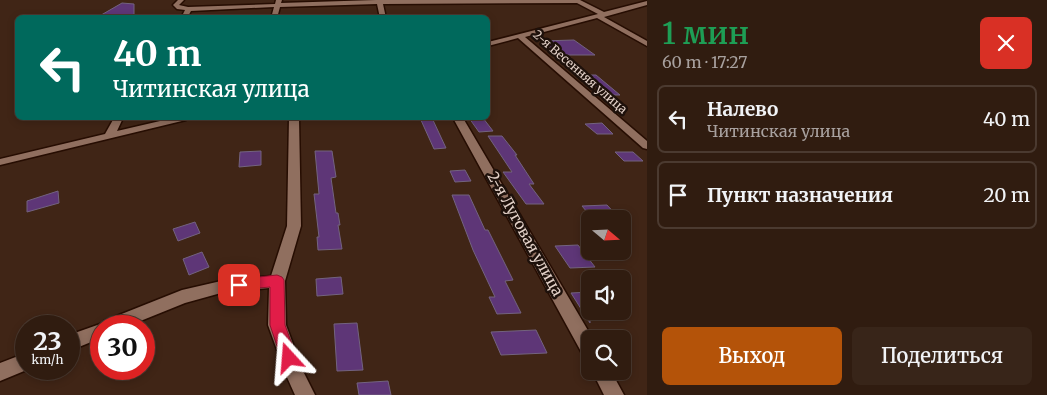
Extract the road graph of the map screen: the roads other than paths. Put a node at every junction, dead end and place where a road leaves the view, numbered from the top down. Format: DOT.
graph roads {
  1 [pos="181,0"];
  2 [pos="483,0"];
  3 [pos="577,0"];
  4 [pos="379,1"];
  5 [pos="278,2"];
  6 [pos="647,3"];
  7 [pos="188,9"];
  8 [pos="186,15"];
  9 [pos="275,15"];
  10 [pos="382,15"];
  11 [pos="601,16"];
  12 [pos="520,36"];
  13 [pos="490,44"];
  14 [pos="647,44"];
  15 [pos="117,120"];
  16 [pos="175,120"];
  17 [pos="294,120"];
  18 [pos="459,120"];
  19 [pos="109,136"];
  20 [pos="647,146"];
  21 [pos="0,162"];
  22 [pos="277,280"];
  23 [pos="137,315"];
  24 [pos="581,335"];
  25 [pos="15,366"];
  26 [pos="0,372"];
  27 [pos="606,380"];
  28 [pos="305,395"];
  29 [pos="614,395"];
  1 -- 7 [label="street"];
  2 -- 3 [label="street"];
  2 -- 4 [label="street"];
  3 -- 11 [label="street"];
  4 -- 5 [label="street"];
  4 -- 10 [label="street"];
  5 -- 7 [label="street"];
  5 -- 9 [label="street"];
  6 -- 11 [label="street"];
  7 -- 8 [label="street"];
  11 -- 12 [label="street"];
  11 -- 14 [label="street"];
  12 -- 13 [label="street"];
  12 -- 20 [label="street, 2-я Весенняя улица"];
  15 -- 19 [label="street"];
  16 -- 19 [label="street"];
  17 -- 22 [label="street"];
  18 -- 24 [label="street, 2-я Луговая улица"];
  19 -- 21 [label="street"];
  22 -- 23 [label="street"];
  22 -- 28 [label="street"];
  25 -- 26 [label="street"];
  27 -- 29 [label="street"];
}
